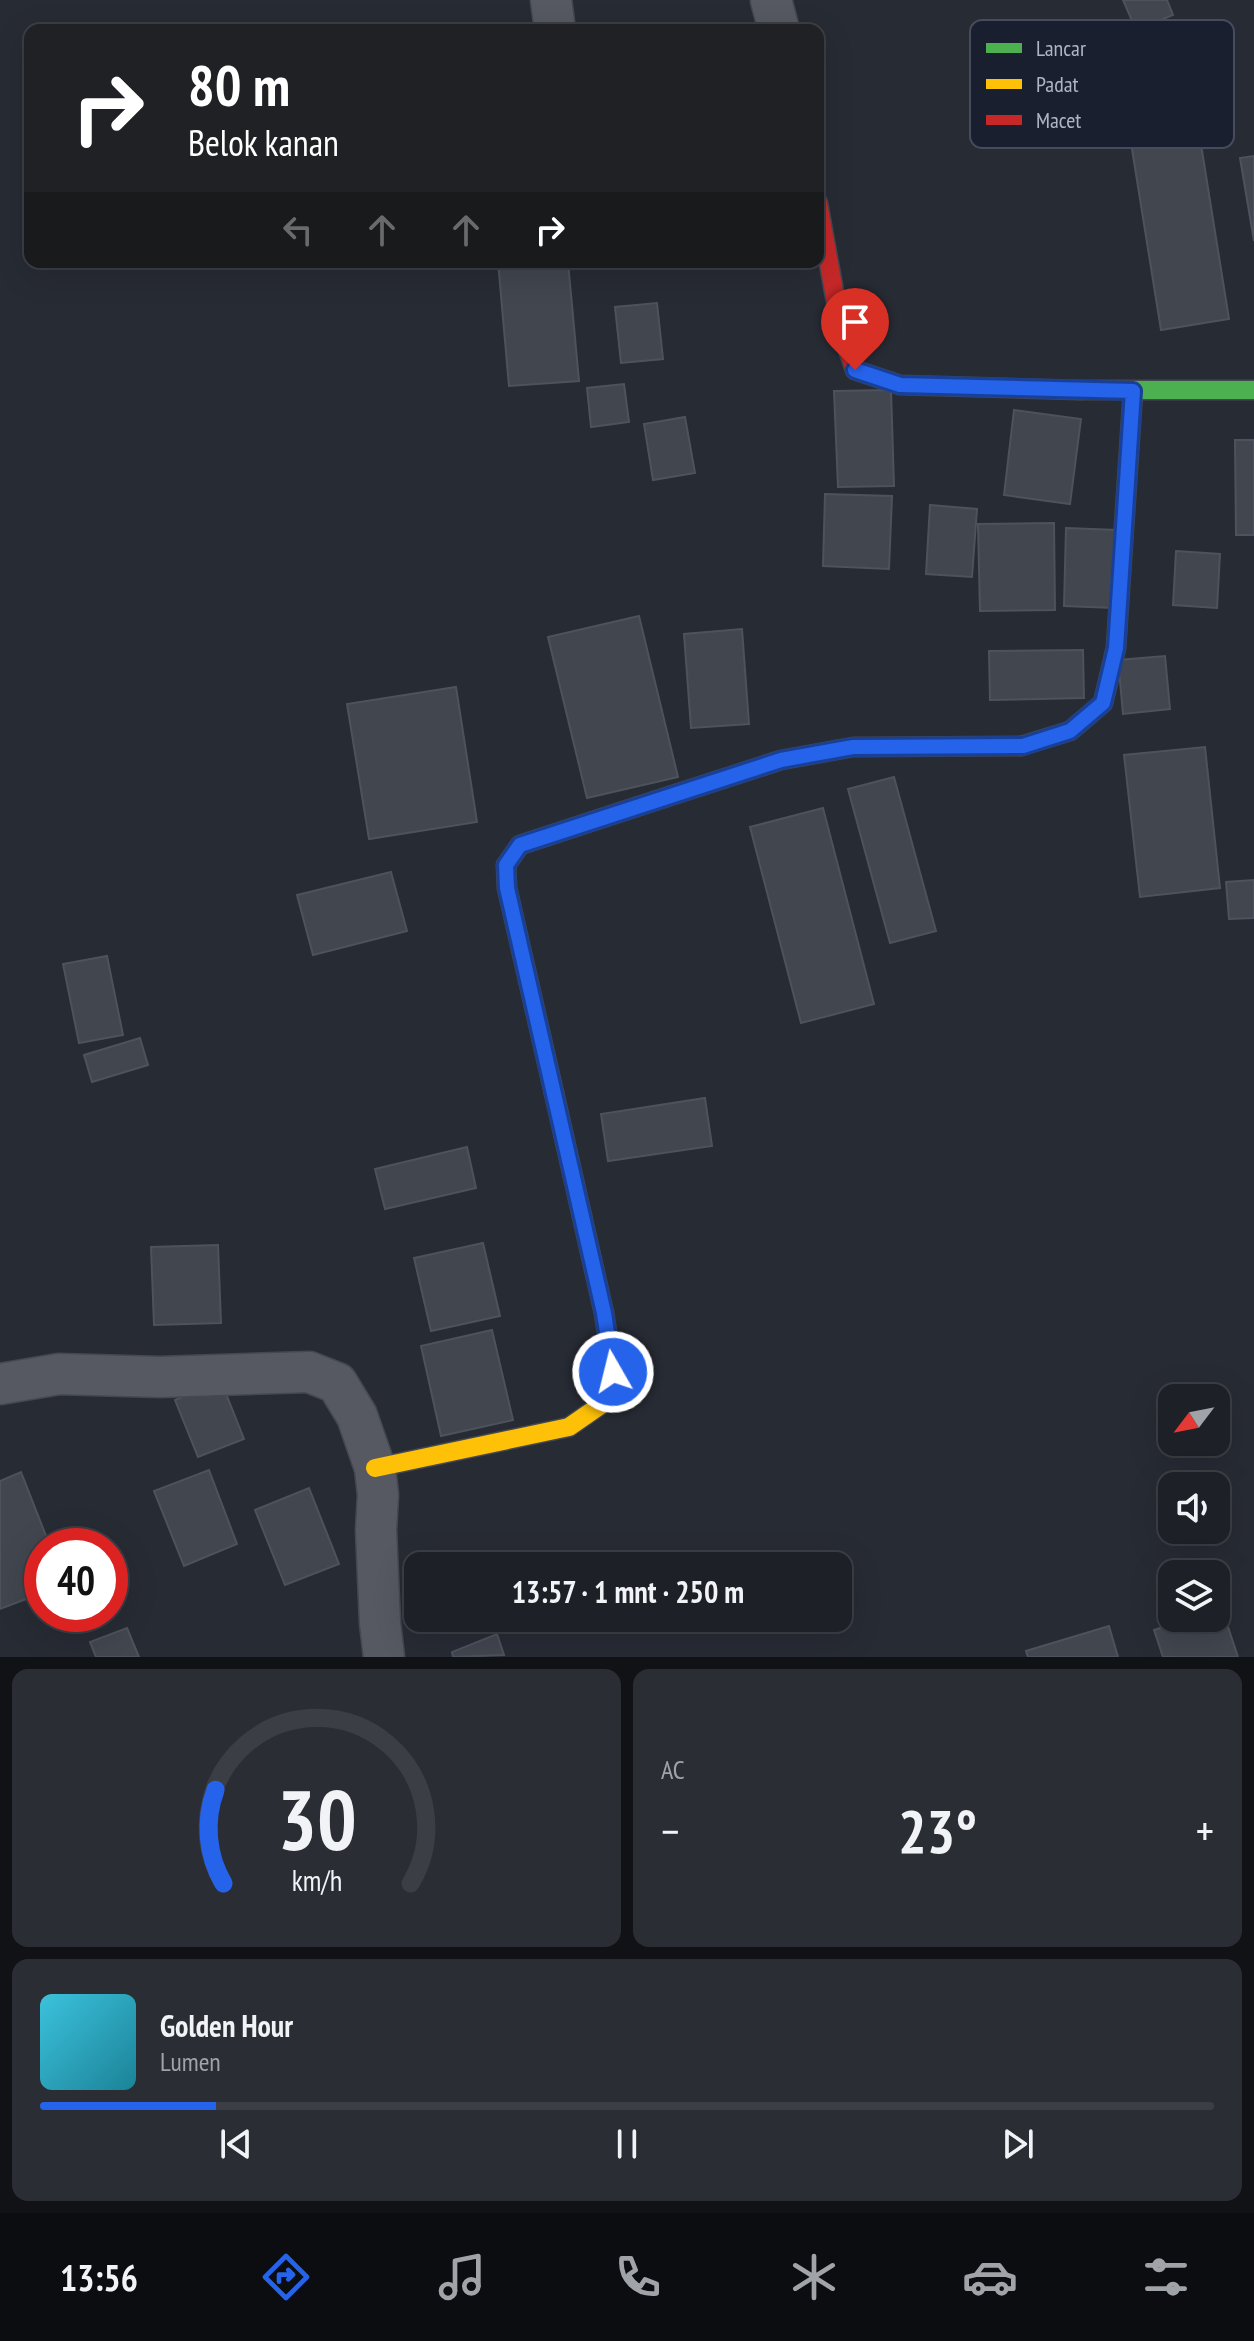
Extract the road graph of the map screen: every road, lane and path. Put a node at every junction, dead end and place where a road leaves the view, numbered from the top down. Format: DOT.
graph roads {
  1 [pos="551,0"];
  2 [pos="771,0"];
  3 [pos="554,24"];
  4 [pos="777,24"];
  5 [pos="824,236"];
  6 [pos="1254,390"];
  7 [pos="1133,391"];
  8 [pos="0,1384"];
  9 [pos="375,1468"];
  10 [pos="384,1657"];
  1 -- 3 [label="street"];
  2 -- 4 [label="street"];
  5 -- 7 [label="street"];
  6 -- 7 [label="street"];
  7 -- 9 [label="street"];
  8 -- 9 [label="street"];
  9 -- 10 [label="street"];
}
